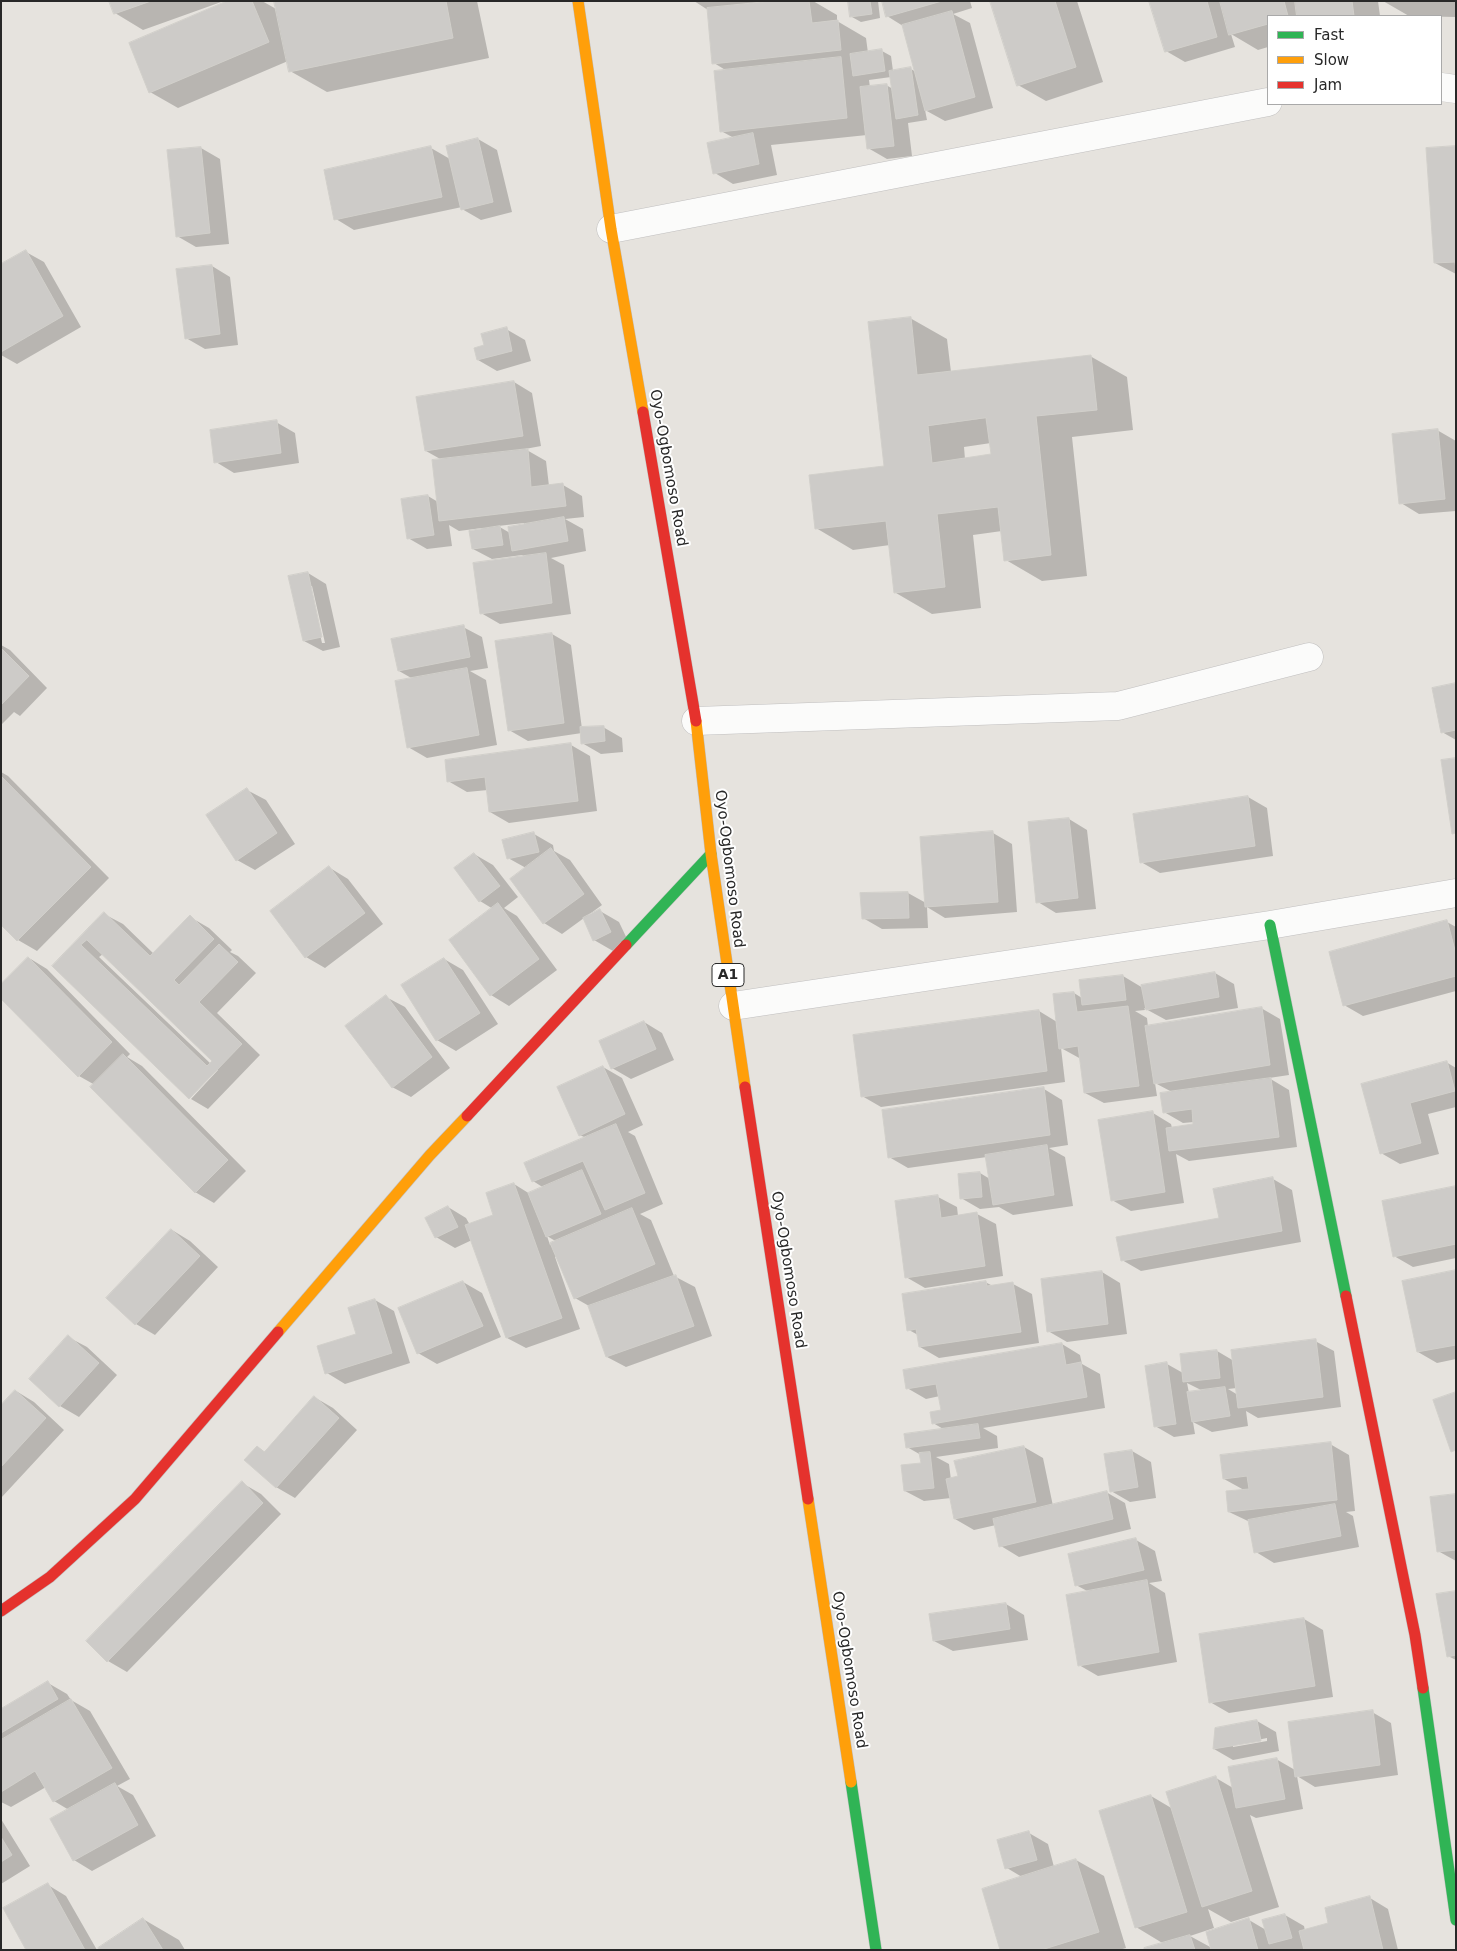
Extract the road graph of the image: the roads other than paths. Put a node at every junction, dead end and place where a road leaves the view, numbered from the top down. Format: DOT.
graph roads {
  1 [pos="578,1"];
  2 [pos="1442,87"];
  3 [pos="1456,89"];
  4 [pos="1267,102"];
  5 [pos="611,229"];
  6 [pos="1309,657"];
  7 [pos="696,721"];
  8 [pos="711,854"];
  9 [pos="1456,893"];
  10 [pos="1270,925"];
  11 [pos="733,1006"];
  12 [pos="1,1611"];
  13 [pos="1456,1920"];
  14 [pos="876,1950"];
  1 -- 5 [label="main road, Oyo-Ogbomoso Road / A1"];
  2 -- 3 [label="street"];
  4 -- 5 [label="street"];
  5 -- 7 [label="main road, Oyo-Ogbomoso Road / A1"];
  6 -- 7 [label="street"];
  7 -- 8 [label="main road, Oyo-Ogbomoso Road / A1"];
  8 -- 11 [label="main road, Oyo-Ogbomoso Road / A1"];
  8 -- 12 [label="main road"];
  9 -- 10 [label="street"];
  10 -- 11 [label="street"];
  10 -- 13 [label="main road"];
  11 -- 14 [label="main road, Oyo-Ogbomoso Road / A1"];
}
